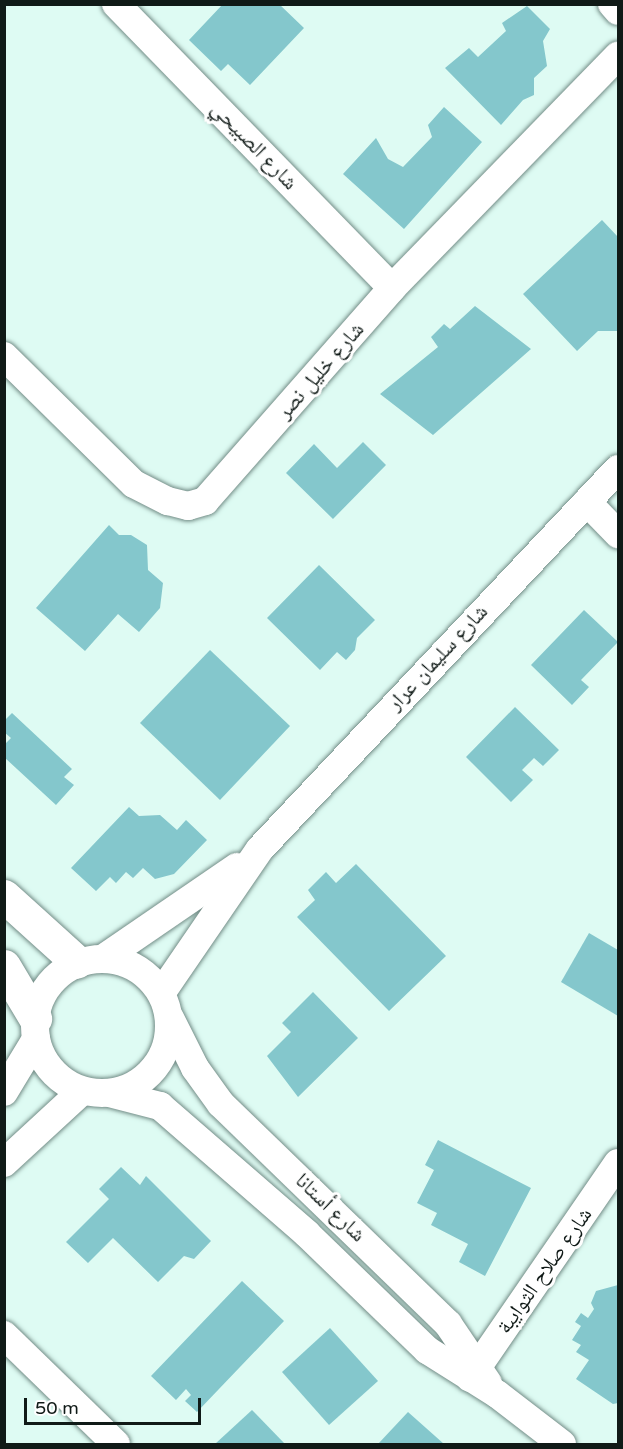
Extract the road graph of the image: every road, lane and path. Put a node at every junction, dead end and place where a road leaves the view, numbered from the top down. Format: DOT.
graph roads {
  1 [pos="116,4"];
  2 [pos="612,4"];
  3 [pos="618,11"];
  4 [pos="618,56"];
  5 [pos="392,288"];
  6 [pos="4,356"];
  7 [pos="618,469"];
  8 [pos="586,502"];
  9 [pos="618,534"];
  10 [pos="260,849"];
  11 [pos="4,896"];
  12 [pos="91,960"];
  13 [pos="4,966"];
  14 [pos="166,1005"];
  15 [pos="36,1029"];
  16 [pos="4,1092"];
  17 [pos="95,1092"];
  18 [pos="4,1163"];
  19 [pos="618,1163"];
  20 [pos="4,1335"];
  21 [pos="474,1373"];
  22 [pos="116,1444"];
  23 [pos="562,1444"];
  1 -- 5 [label="street, شارع الصبيحي"];
  2 -- 3 [label="street"];
  4 -- 5 [label="street, شارع خليل نصر"];
  5 -- 6 [label="street, شارع خليل نصر"];
  7 -- 8 [label="street, شارع سليمان عرار"];
  8 -- 9 [label="street"];
  8 -- 10 [label="street, شارع سليمان عرار"];
  10 -- 12 [label="street, شارع سليمان عرار"];
  10 -- 14 [label="street, شارع سليمان عرار"];
  11 -- 12 [label="street"];
  12 -- 14 [label="street"];
  12 -- 15 [label="street"];
  13 -- 15 [label="street"];
  14 -- 17 [label="street"];
  14 -- 21 [label="street, شارع أستانا"];
  15 -- 16 [label="street"];
  15 -- 17 [label="street"];
  17 -- 18 [label="street"];
  17 -- 21 [label="street, شارع أستانا"];
  19 -- 21 [label="street, شارع صلاح الثوايبة"];
  20 -- 22 [label="street"];
  21 -- 23 [label="street, شارع أستانا"];
}
